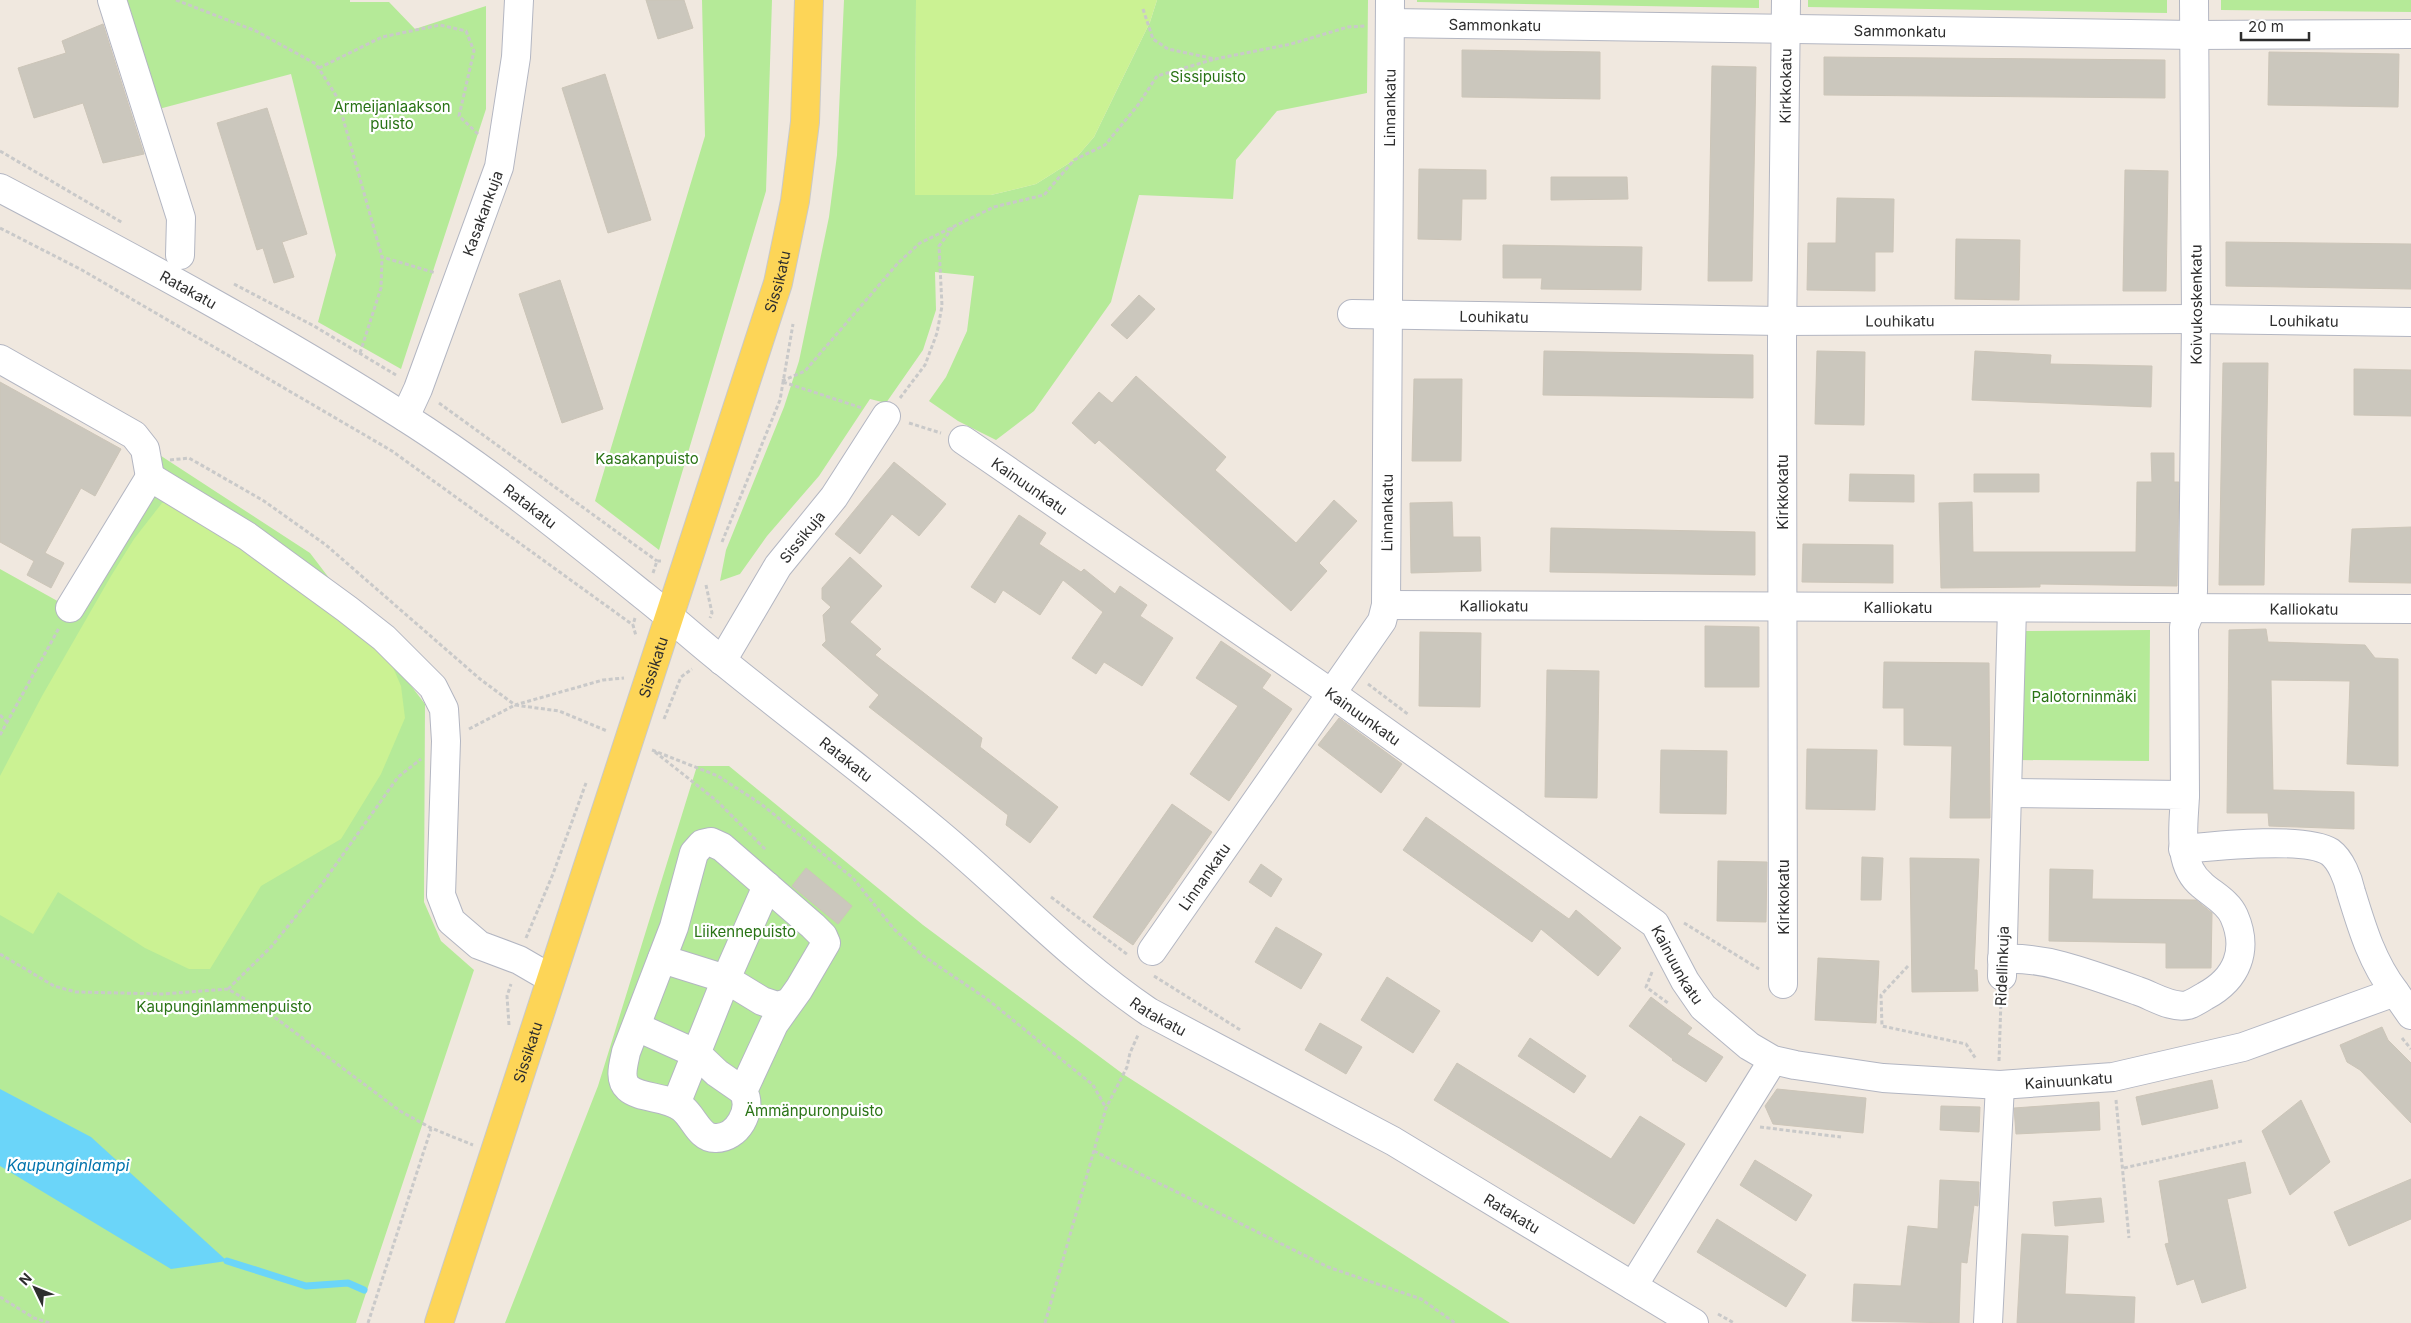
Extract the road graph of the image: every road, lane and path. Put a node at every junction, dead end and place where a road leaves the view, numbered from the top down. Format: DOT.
graph roads {
  1 [pos="112,0"];
  2 [pos="176,0"];
  3 [pos="519,0"];
  4 [pos="809,0"];
  5 [pos="1786,0"];
  6 [pos="2194,0"];
  7 [pos="1143,9"];
  8 [pos="1383,16"];
  9 [pos="1786,28"];
  10 [pos="2194,34"];
  11 [pos="2411,34"];
  12 [pos="1215,59"];
  13 [pos="319,68"];
  14 [pos="478,134"];
  15 [pos="0,188"];
  16 [pos="954,226"];
  17 [pos="0,228"];
  18 [pos="180,255"];
  19 [pos="382,257"];
  20 [pos="439,274"];
  21 [pos="1352,314"];
  22 [pos="1388,316"];
  23 [pos="2196,319"];
  24 [pos="1782,321"];
  25 [pos="2411,322"];
  26 [pos="360,353"];
  27 [pos="0,359"];
  28 [pos="886,416"];
  29 [pos="405,417"];
  30 [pos="963,440"];
  31 [pos="150,477"];
  32 [pos="1386,605"];
  33 [pos="1783,607"];
  34 [pos="2192,607"];
  35 [pos="70,608"];
  36 [pos="2012,608"];
  37 [pos="2411,609"];
  38 [pos="712,613"];
  39 [pos="670,618"];
  40 [pos="633,624"];
  41 [pos="727,651"];
  42 [pos="627,678"];
  43 [pos="1364,681"];
  44 [pos="1331,693"];
  45 [pos="514,705"];
  46 [pos="0,715"];
  47 [pos="1411,717"];
  48 [pos="7,722"];
  49 [pos="607,731"];
  50 [pos="0,735"];
  51 [pos="446,741"];
  52 [pos="2007,793"];
  53 [pos="2185,795"];
  54 [pos="2183,849"];
  55 [pos="767,886"];
  56 [pos="1046,894"];
  57 [pos="1676,918"];
  58 [pos="0,954"];
  59 [pos="662,959"];
  60 [pos="1144,960"];
  61 [pos="1908,966"];
  62 [pos="2002,968"];
  63 [pos="550,978"];
  64 [pos="726,979"];
  65 [pos="1783,984"];
  66 [pos="228,989"];
  67 [pos="2395,992"];
  68 [pos="788,1004"];
  69 [pos="2411,1015"];
  70 [pos="637,1026"];
  71 [pos="1249,1035"];
  72 [pos="1130,1053"];
  73 [pos="698,1054"];
  74 [pos="1773,1060"];
  75 [pos="1970,1063"];
  76 [pos="2113,1077"];
  77 [pos="2000,1086"];
  78 [pos="743,1091"];
  79 [pos="676,1104"];
  80 [pos="1106,1108"];
  81 [pos="1761,1118"];
  82 [pos="431,1128"];
  83 [pos="1841,1137"];
  84 [pos="2242,1142"];
  85 [pos="476,1146"];
  86 [pos="1094,1151"];
  87 [pos="2124,1168"];
  88 [pos="2129,1238"];
  89 [pos="1632,1286"];
  90 [pos="0,1297"];
  91 [pos="1703,1317"];
  92 [pos="34,1318"];
  93 [pos="39,1323"];
  94 [pos="50,1323"];
  95 [pos="368,1323"];
  96 [pos="439,1323"];
  97 [pos="1044,1323"];
  98 [pos="1455,1323"];
  99 [pos="1734,1323"];
  100 [pos="1988,1323"];
  1 -- 18 [label="street"];
  2 -- 13 [label="path"];
  3 -- 29 [label="street, Kasakankuja"];
  4 -- 39 [label="main road, Sissikatu"];
  5 -- 9 [label="street, Kirkkokatu"];
  6 -- 10 [label="street, Koivukoskenkatu"];
  7 -- 12 [label="path"];
  8 -- 9 [label="street, Sammonkatu"];
  8 -- 12 [label="path"];
  8 -- 22 [label="street, Linnankatu"];
  9 -- 10 [label="street, Sammonkatu"];
  9 -- 24 [label="street, Kirkkokatu"];
  10 -- 11 [label="street, Sammonkatu"];
  10 -- 23 [label="street, Koivukoskenkatu"];
  12 -- 16 [label="path"];
  13 -- 14 [label="path"];
  13 -- 19 [label="path"];
  15 -- 29 [label="street, Ratakatu"];
  16 -- 28 [label="path"];
  16 -- 28 [label="path"];
  17 -- 40 [label="path"];
  19 -- 20 [label="path"];
  19 -- 26 [label="path"];
  21 -- 22 [label="street, Louhikatu"];
  22 -- 24 [label="street, Louhikatu"];
  22 -- 32 [label="street, Linnankatu"];
  23 -- 24 [label="street, Louhikatu"];
  23 -- 25 [label="street, Louhikatu"];
  23 -- 34 [label="street, Koivukoskenkatu"];
  24 -- 33 [label="street, Kirkkokatu"];
  27 -- 31 [label="street"];
  28 -- 30 [label="path"];
  28 -- 41 [label="street, Sissikuja"];
  29 -- 39 [label="street, Ratakatu"];
  30 -- 44 [label="street, Kainuunkatu"];
  31 -- 35 [label="street"];
  31 -- 45 [label="path"];
  31 -- 51 [label="street"];
  32 -- 33 [label="street, Kalliokatu"];
  32 -- 44 [label="street, Linnankatu"];
  33 -- 36 [label="street, Kalliokatu"];
  33 -- 65 [label="street, Kirkkokatu"];
  34 -- 36 [label="street, Kalliokatu"];
  34 -- 37 [label="street, Kalliokatu"];
  34 -- 53 [label="street, Koivukoskenkatu"];
  35 -- 48 [label="path"];
  36 -- 52 [label="street, Ridellinkuja"];
  38 -- 41 [label="path"];
  39 -- 41 [label="street, Ratakatu"];
  39 -- 63 [label="main road, Sissikatu"];
  41 -- 89 [label="street, Ratakatu"];
  42 -- 45 [label="path"];
  43 -- 47 [label="path"];
  44 -- 60 [label="street, Linnankatu"];
  44 -- 74 [label="street, Kainuunkatu"];
  45 -- 49 [label="path"];
  45 -- 51 [label="path"];
  46 -- 48 [label="path"];
  48 -- 50 [label="path"];
  51 -- 63 [label="street"];
  51 -- 66 [label="path"];
  52 -- 53 [label="street"];
  52 -- 62 [label="street, Ridellinkuja"];
  53 -- 54 [label="street, Koivukoskenkatu"];
  54 -- 62 [label="street"];
  54 -- 67 [label="street"];
  55 -- 59 [label="street"];
  55 -- 64 [label="street"];
  55 -- 68 [label="street"];
  55 -- 80 [label="path"];
  56 -- 60 [label="path"];
  57 -- 65 [label="path"];
  58 -- 66 [label="path"];
  59 -- 64 [label="street"];
  59 -- 70 [label="street"];
  60 -- 71 [label="path"];
  61 -- 75 [label="path"];
  62 -- 77 [label="path, Ridellinkuja"];
  63 -- 96 [label="main road, Sissikatu"];
  64 -- 68 [label="street"];
  64 -- 73 [label="street"];
  66 -- 82 [label="path"];
  67 -- 69 [label="street"];
  67 -- 76 [label="street, Kainuunkatu"];
  68 -- 78 [label="street"];
  70 -- 73 [label="street"];
  70 -- 79 [label="street"];
  72 -- 80 [label="path"];
  73 -- 78 [label="street"];
  73 -- 79 [label="street"];
  74 -- 77 [label="street, Kainuunkatu"];
  74 -- 89 [label="street"];
  76 -- 77 [label="street, Kainuunkatu"];
  76 -- 87 [label="path"];
  77 -- 100 [label="street"];
  78 -- 79 [label="street"];
  80 -- 86 [label="path"];
  81 -- 83 [label="path"];
  82 -- 85 [label="path"];
  82 -- 95 [label="path"];
  84 -- 87 [label="path"];
  86 -- 97 [label="path"];
  86 -- 98 [label="path"];
  87 -- 88 [label="path"];
  89 -- 91 [label="street, Ratakatu"];
  90 -- 92 [label="path"];
  91 -- 99 [label="path"];
  92 -- 93 [label="path"];
  92 -- 94 [label="path"];
}
